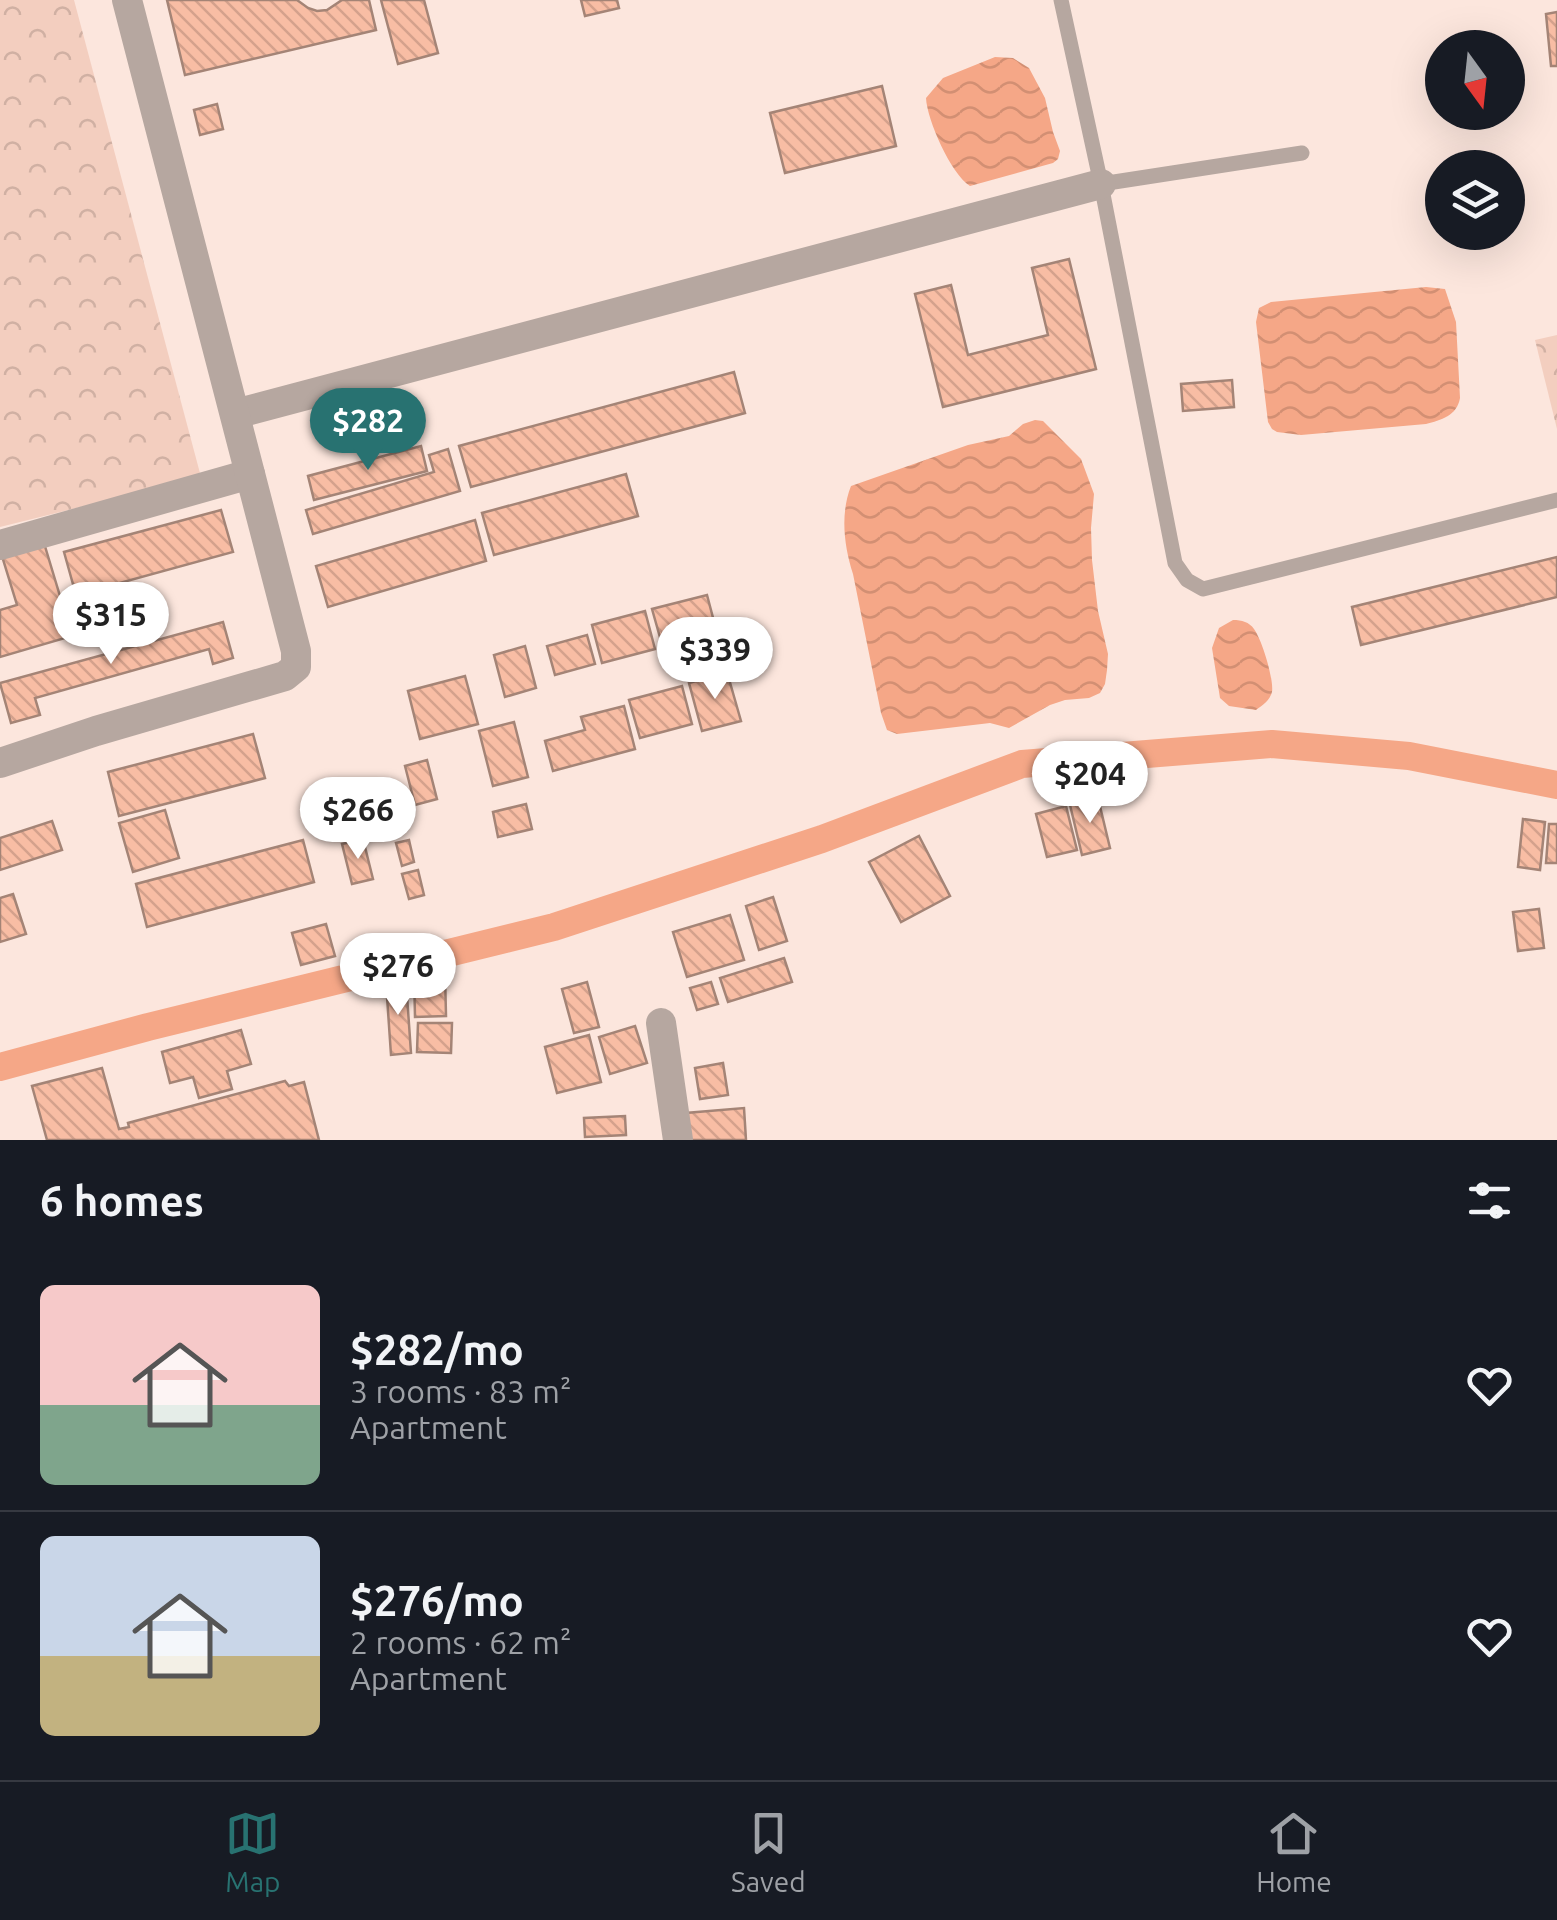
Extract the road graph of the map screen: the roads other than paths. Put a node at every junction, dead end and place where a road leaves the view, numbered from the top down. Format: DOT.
graph roads {
  1 [pos="127,0"];
  2 [pos="1061,0"];
  3 [pos="1302,153"];
  4 [pos="1101,184"];
  5 [pos="235,414"];
  6 [pos="250,474"];
  7 [pos="1557,500"];
  8 [pos="0,545"];
  9 [pos="0,764"];
  10 [pos="661,1024"];
  11 [pos="678,1140"];
  1 -- 5 [label="street"];
  2 -- 4 [label="lane"];
  3 -- 4 [label="lane"];
  4 -- 5 [label="street"];
  4 -- 7 [label="lane"];
  5 -- 6 [label="street"];
  6 -- 8 [label="street"];
  6 -- 9 [label="street"];
  10 -- 11 [label="street"];
}
